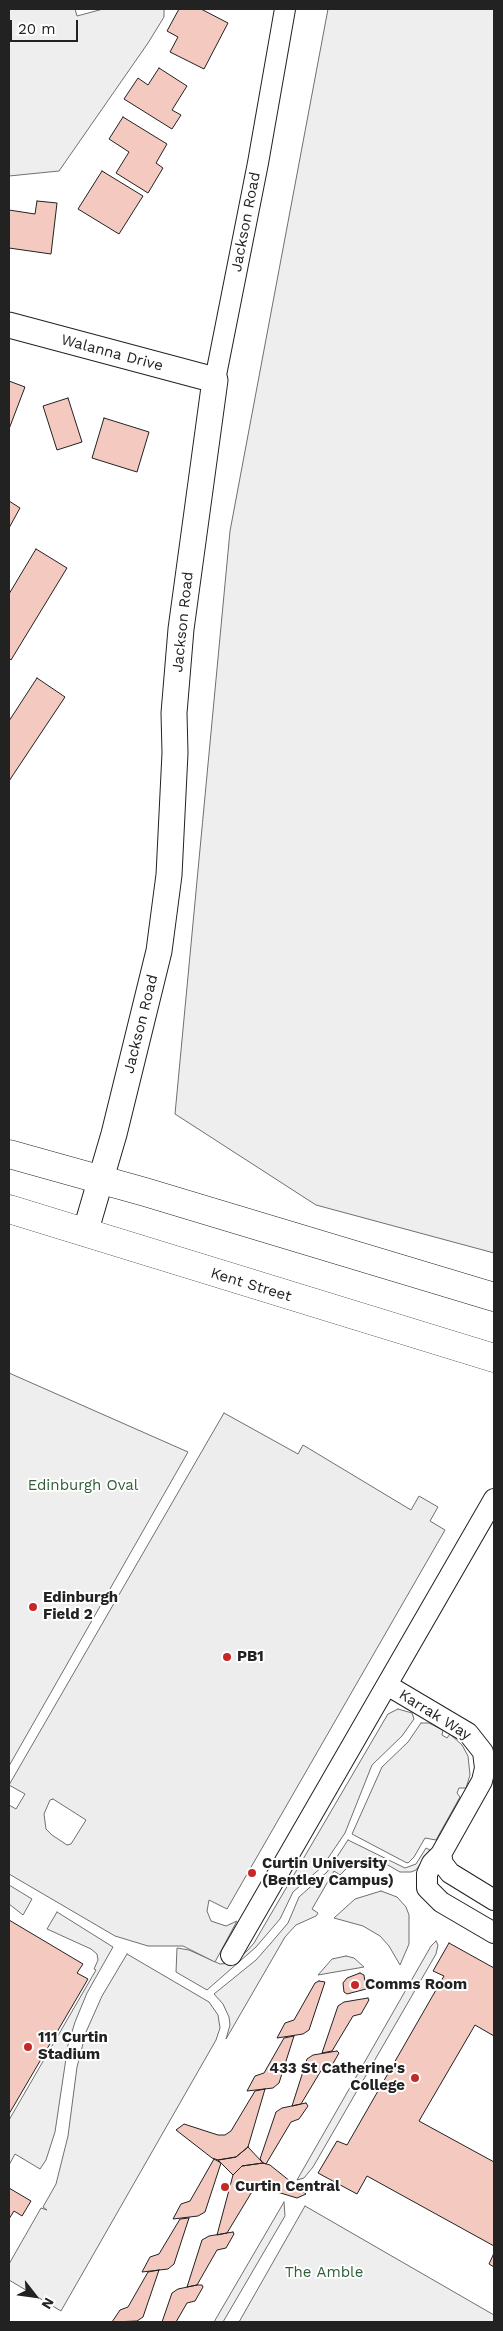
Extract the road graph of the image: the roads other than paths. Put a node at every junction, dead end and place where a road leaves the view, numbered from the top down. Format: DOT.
graph roads {
  1 [pos="285,9"];
  2 [pos="9,326"];
  3 [pos="215,380"];
  4 [pos="9,1154"];
  5 [pos="101,1180"];
  6 [pos="9,1209"];
  7 [pos="85,1233"];
  8 [pos="494,1297"];
  9 [pos="494,1358"];
  10 [pos="494,1498"];
  11 [pos="388,1685"];
  12 [pos="441,1854"];
  13 [pos="494,1900"];
  14 [pos="494,1933"];
  15 [pos="231,1955"];
  1 -- 3 [label="street, Jackson Road"];
  2 -- 3 [label="street, Walanna Drive"];
  3 -- 5 [label="street, Jackson Road"];
  4 -- 5 [label="main road"];
  5 -- 7 [label="street, Jackson Road"];
  5 -- 8 [label="main road"];
  6 -- 7 [label="main road, Kent Street"];
  7 -- 9 [label="main road, Kent Street"];
  10 -- 11 [label="street"];
  11 -- 12 [label="street, Karrak Way"];
  11 -- 15 [label="street"];
  12 -- 13 [label="street"];
  12 -- 14 [label="street, Karrak Way"];
}
